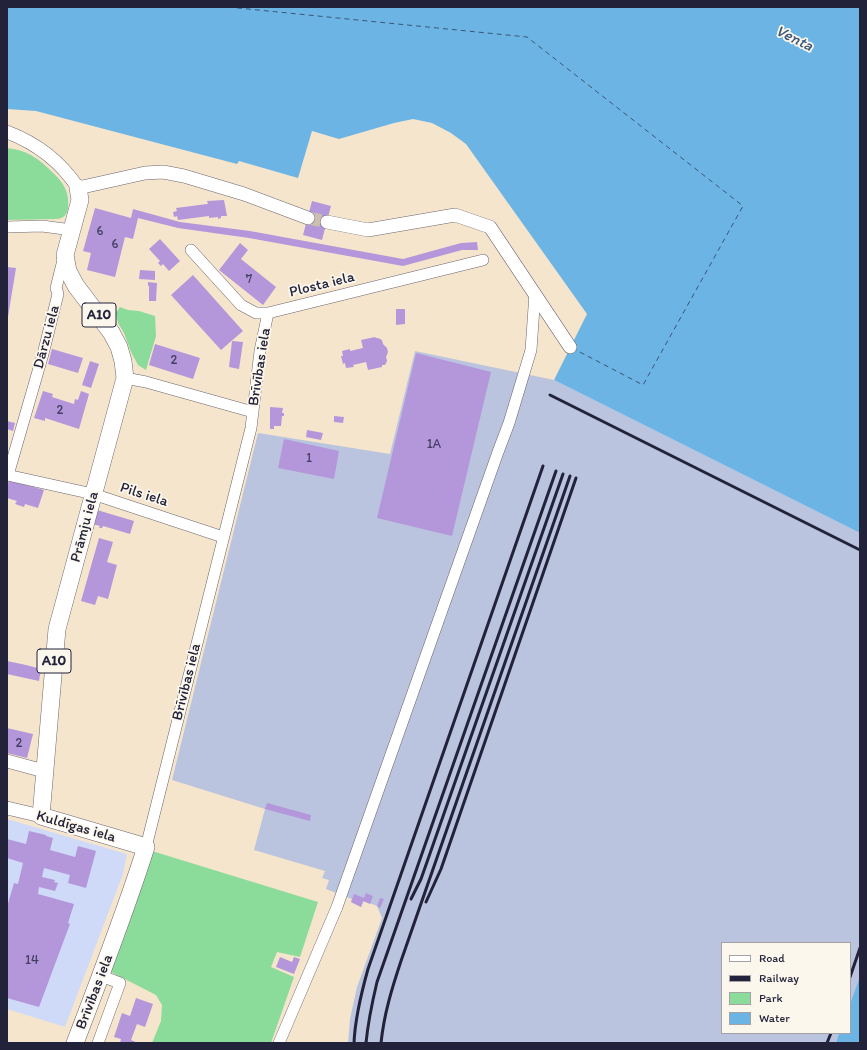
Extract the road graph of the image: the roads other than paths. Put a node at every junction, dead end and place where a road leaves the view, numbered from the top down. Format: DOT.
graph roads {
  1 [pos="7,132"];
  2 [pos="79,194"];
  3 [pos="308,218"];
  4 [pos="326,222"];
  5 [pos="7,227"];
  6 [pos="72,230"];
  7 [pos="191,250"];
  8 [pos="65,255"];
  9 [pos="483,260"];
  10 [pos="76,286"];
  11 [pos="535,293"];
  12 [pos="58,294"];
  13 [pos="268,313"];
  14 [pos="570,347"];
  15 [pos="124,378"];
  16 [pos="253,412"];
  17 [pos="7,475"];
  18 [pos="93,494"];
  19 [pos="223,537"];
  20 [pos="7,762"];
  21 [pos="44,770"];
  22 [pos="7,808"];
  23 [pos="41,816"];
  24 [pos="146,847"];
  25 [pos="101,976"];
  26 [pos="75,1043"];
  27 [pos="98,1043"];
  28 [pos="280,1043"];
  1 -- 2 [label="street"];
  2 -- 3 [label="street"];
  2 -- 6 [label="main road, Dārzu iela / A10"];
  4 -- 11 [label="street"];
  5 -- 6 [label="street"];
  6 -- 8 [label="main road, Dārzu iela / A10"];
  7 -- 13 [label="street, Plosta iela"];
  8 -- 10 [label="main road, Prāmju iela / A10"];
  8 -- 12 [label="street, Dārzu iela"];
  9 -- 13 [label="street, Plosta iela"];
  10 -- 12 [label="street"];
  10 -- 15 [label="main road, Prāmju iela / A10"];
  11 -- 14 [label="street"];
  11 -- 28 [label="street"];
  12 -- 17 [label="street, Dārzu iela"];
  13 -- 16 [label="street, Brīvības iela"];
  15 -- 16 [label="street"];
  15 -- 18 [label="main road, Prāmju iela / A10"];
  16 -- 19 [label="street, Brīvības iela"];
  17 -- 18 [label="street, Pils iela"];
  18 -- 19 [label="street, Pils iela"];
  18 -- 21 [label="main road, Prāmju iela / A10"];
  19 -- 24 [label="street, Brīvības iela"];
  20 -- 21 [label="street"];
  21 -- 23 [label="main road, Prāmju iela / A10"];
  22 -- 23 [label="street, Kuldīgas iela"];
  23 -- 24 [label="main road, Kuldīgas iela"];
  24 -- 25 [label="main road, Brīvības iela"];
  25 -- 26 [label="main road, Brīvības iela"];
  25 -- 27 [label="street"];
}
